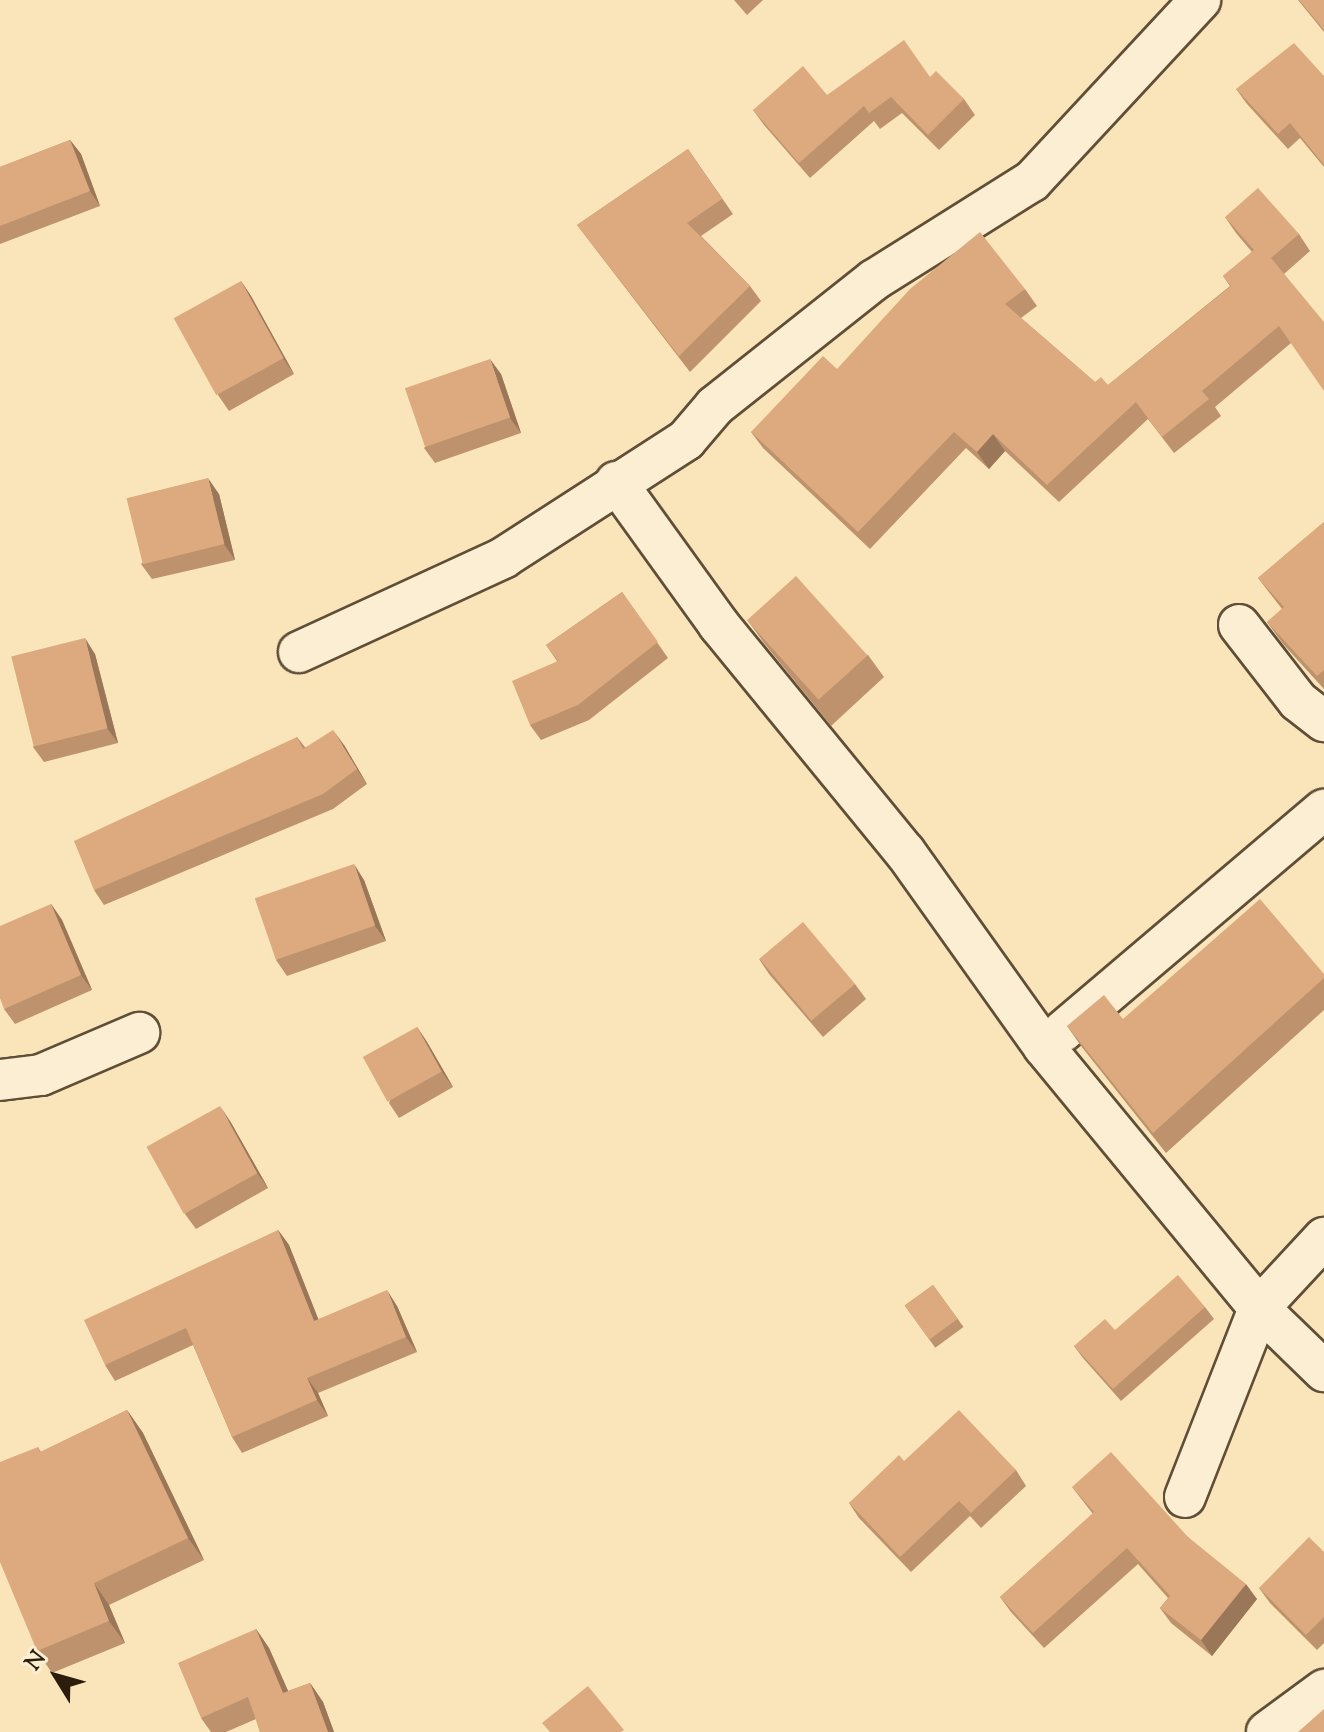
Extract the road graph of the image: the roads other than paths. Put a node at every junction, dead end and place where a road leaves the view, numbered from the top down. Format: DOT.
graph roads {
  1 [pos="1200,0"];
  2 [pos="616,482"];
  3 [pos="1239,625"];
  4 [pos="299,652"];
  5 [pos="1324,721"];
  6 [pos="1324,810"];
  7 [pos="139,1033"];
  8 [pos="1044,1047"];
  9 [pos="0,1080"];
  10 [pos="1324,1238"];
  11 [pos="1259,1308"];
  12 [pos="1324,1371"];
  13 [pos="1185,1497"];
  14 [pos="1324,1690"];
  15 [pos="1267,1732"];
  1 -- 2 [label="street"];
  2 -- 4 [label="street"];
  2 -- 8 [label="street"];
  3 -- 5 [label="street"];
  6 -- 8 [label="street"];
  7 -- 9 [label="street"];
  8 -- 11 [label="street"];
  10 -- 11 [label="street"];
  11 -- 12 [label="street"];
  11 -- 13 [label="street"];
  14 -- 15 [label="street"];
}
